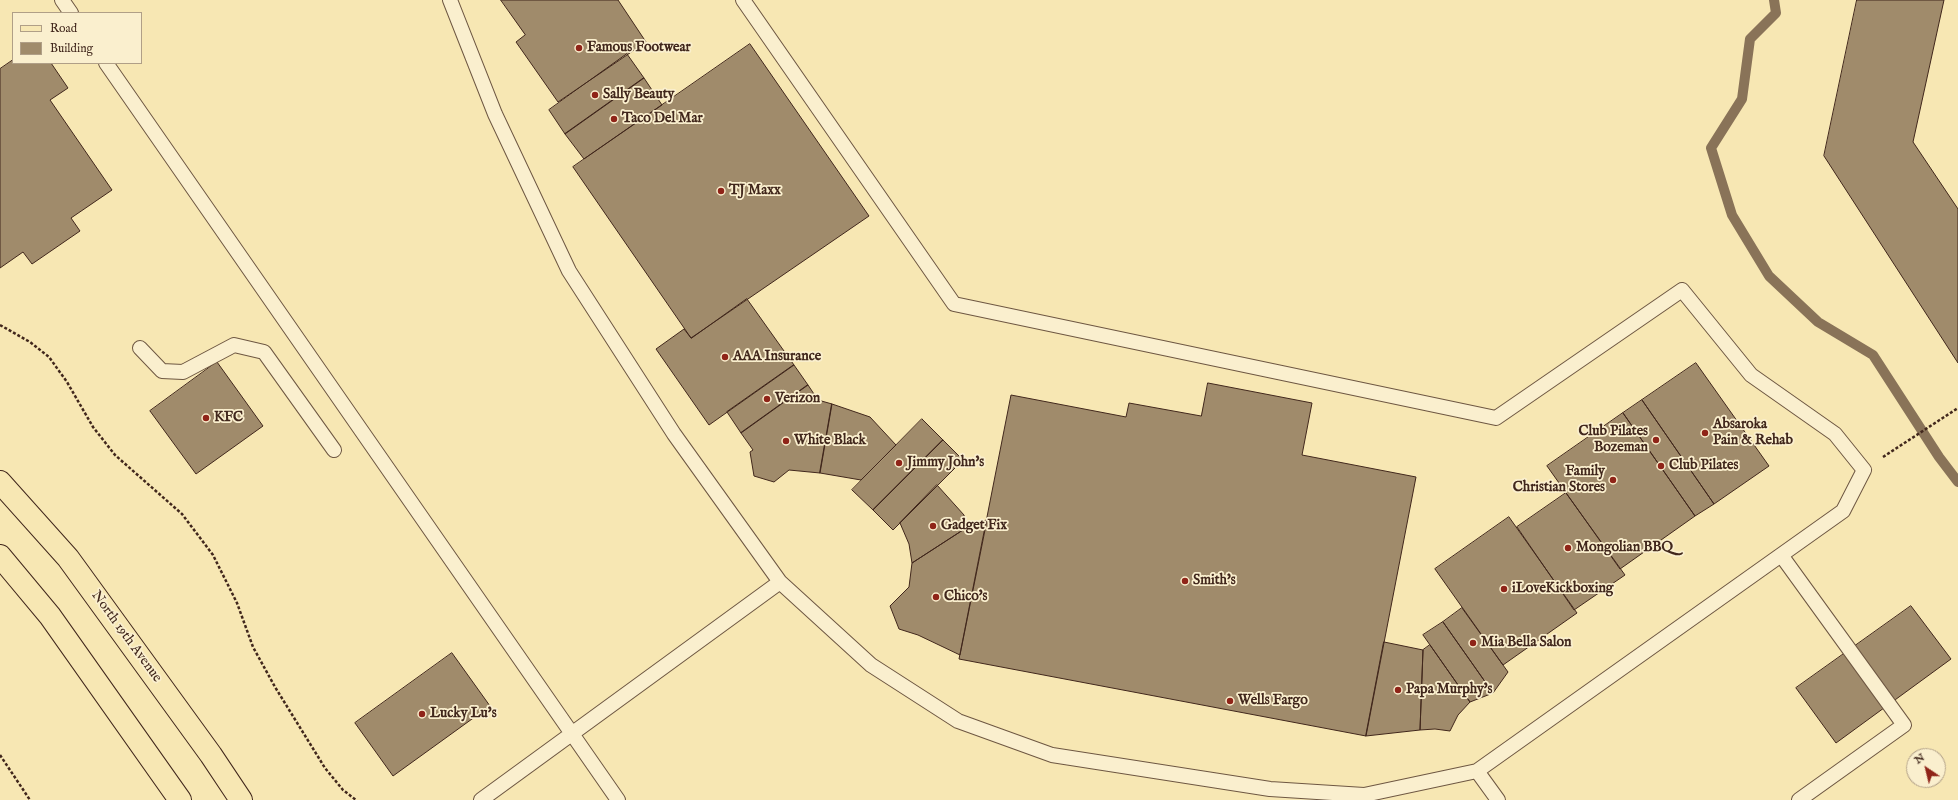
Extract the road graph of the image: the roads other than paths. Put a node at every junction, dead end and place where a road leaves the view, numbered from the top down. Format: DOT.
graph roads {
  1 [pos="62,0"];
  2 [pos="450,0"];
  3 [pos="743,0"];
  4 [pos="70,12"];
  5 [pos="107,64"];
  6 [pos="140,348"];
  7 [pos="334,450"];
  8 [pos="0,482"];
  9 [pos="1781,555"];
  10 [pos="0,556"];
  11 [pos="780,582"];
  12 [pos="572,734"];
  13 [pos="1477,771"];
  14 [pos="180,800"];
  15 [pos="241,800"];
  16 [pos="482,800"];
  17 [pos="618,800"];
  18 [pos="1498,800"];
  19 [pos="1799,800"];
  1 -- 4 [label="lane"];
  2 -- 11 [label="lane"];
  3 -- 9 [label="lane"];
  5 -- 12 [label="lane"];
  6 -- 7 [label="lane"];
  8 -- 15 [label="main road, North 19th Avenue"];
  9 -- 13 [label="lane"];
  9 -- 19 [label="lane"];
  10 -- 14 [label="main road"];
  11 -- 12 [label="lane"];
  11 -- 13 [label="lane"];
  12 -- 16 [label="lane"];
  12 -- 17 [label="lane"];
  13 -- 18 [label="lane"];
}
